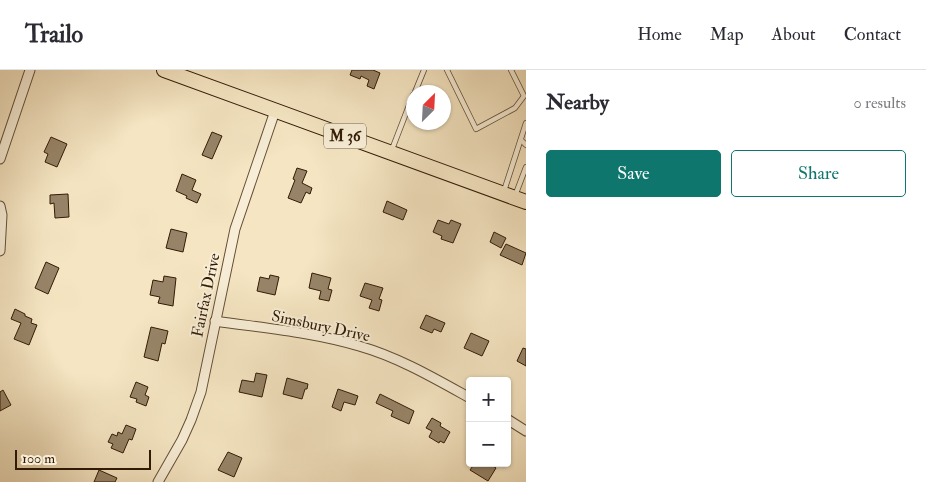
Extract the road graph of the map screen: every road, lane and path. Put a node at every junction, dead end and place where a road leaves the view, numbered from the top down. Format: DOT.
graph roads {
  1 [pos="30,70"];
  2 [pos="167,70"];
  3 [pos="424,70"];
  4 [pos="447,70"];
  5 [pos="511,70"];
  6 [pos="418,85"];
  7 [pos="275,111"];
  8 [pos="406,114"];
  9 [pos="526,123"];
  10 [pos="521,140"];
  11 [pos="526,145"];
  12 [pos="390,153"];
  13 [pos="0,159"];
  14 [pos="526,167"];
  15 [pos="515,198"];
  16 [pos="0,206"];
  17 [pos="0,251"];
  18 [pos="215,321"];
  19 [pos="466,396"];
  20 [pos="510,422"];
  21 [pos="526,431"];
  22 [pos="158,482"];
  1 -- 13 [label="street"];
  2 -- 7 [label="main road, M 36"];
  3 -- 6 [label="lane"];
  4 -- 5 [label="lane"];
  7 -- 12 [label="main road, M 36"];
  7 -- 18 [label="street, Fairfax Drive"];
  8 -- 12 [label="lane"];
  9 -- 10 [label="lane"];
  10 -- 11 [label="lane"];
  10 -- 15 [label="lane"];
  12 -- 15 [label="main road, M 36"];
  14 -- 15 [label="lane"];
  16 -- 17 [label="street"];
  18 -- 19 [label="street, Simsbury Drive"];
  18 -- 22 [label="street, Fairfax Drive"];
  20 -- 21 [label="street"];
}
